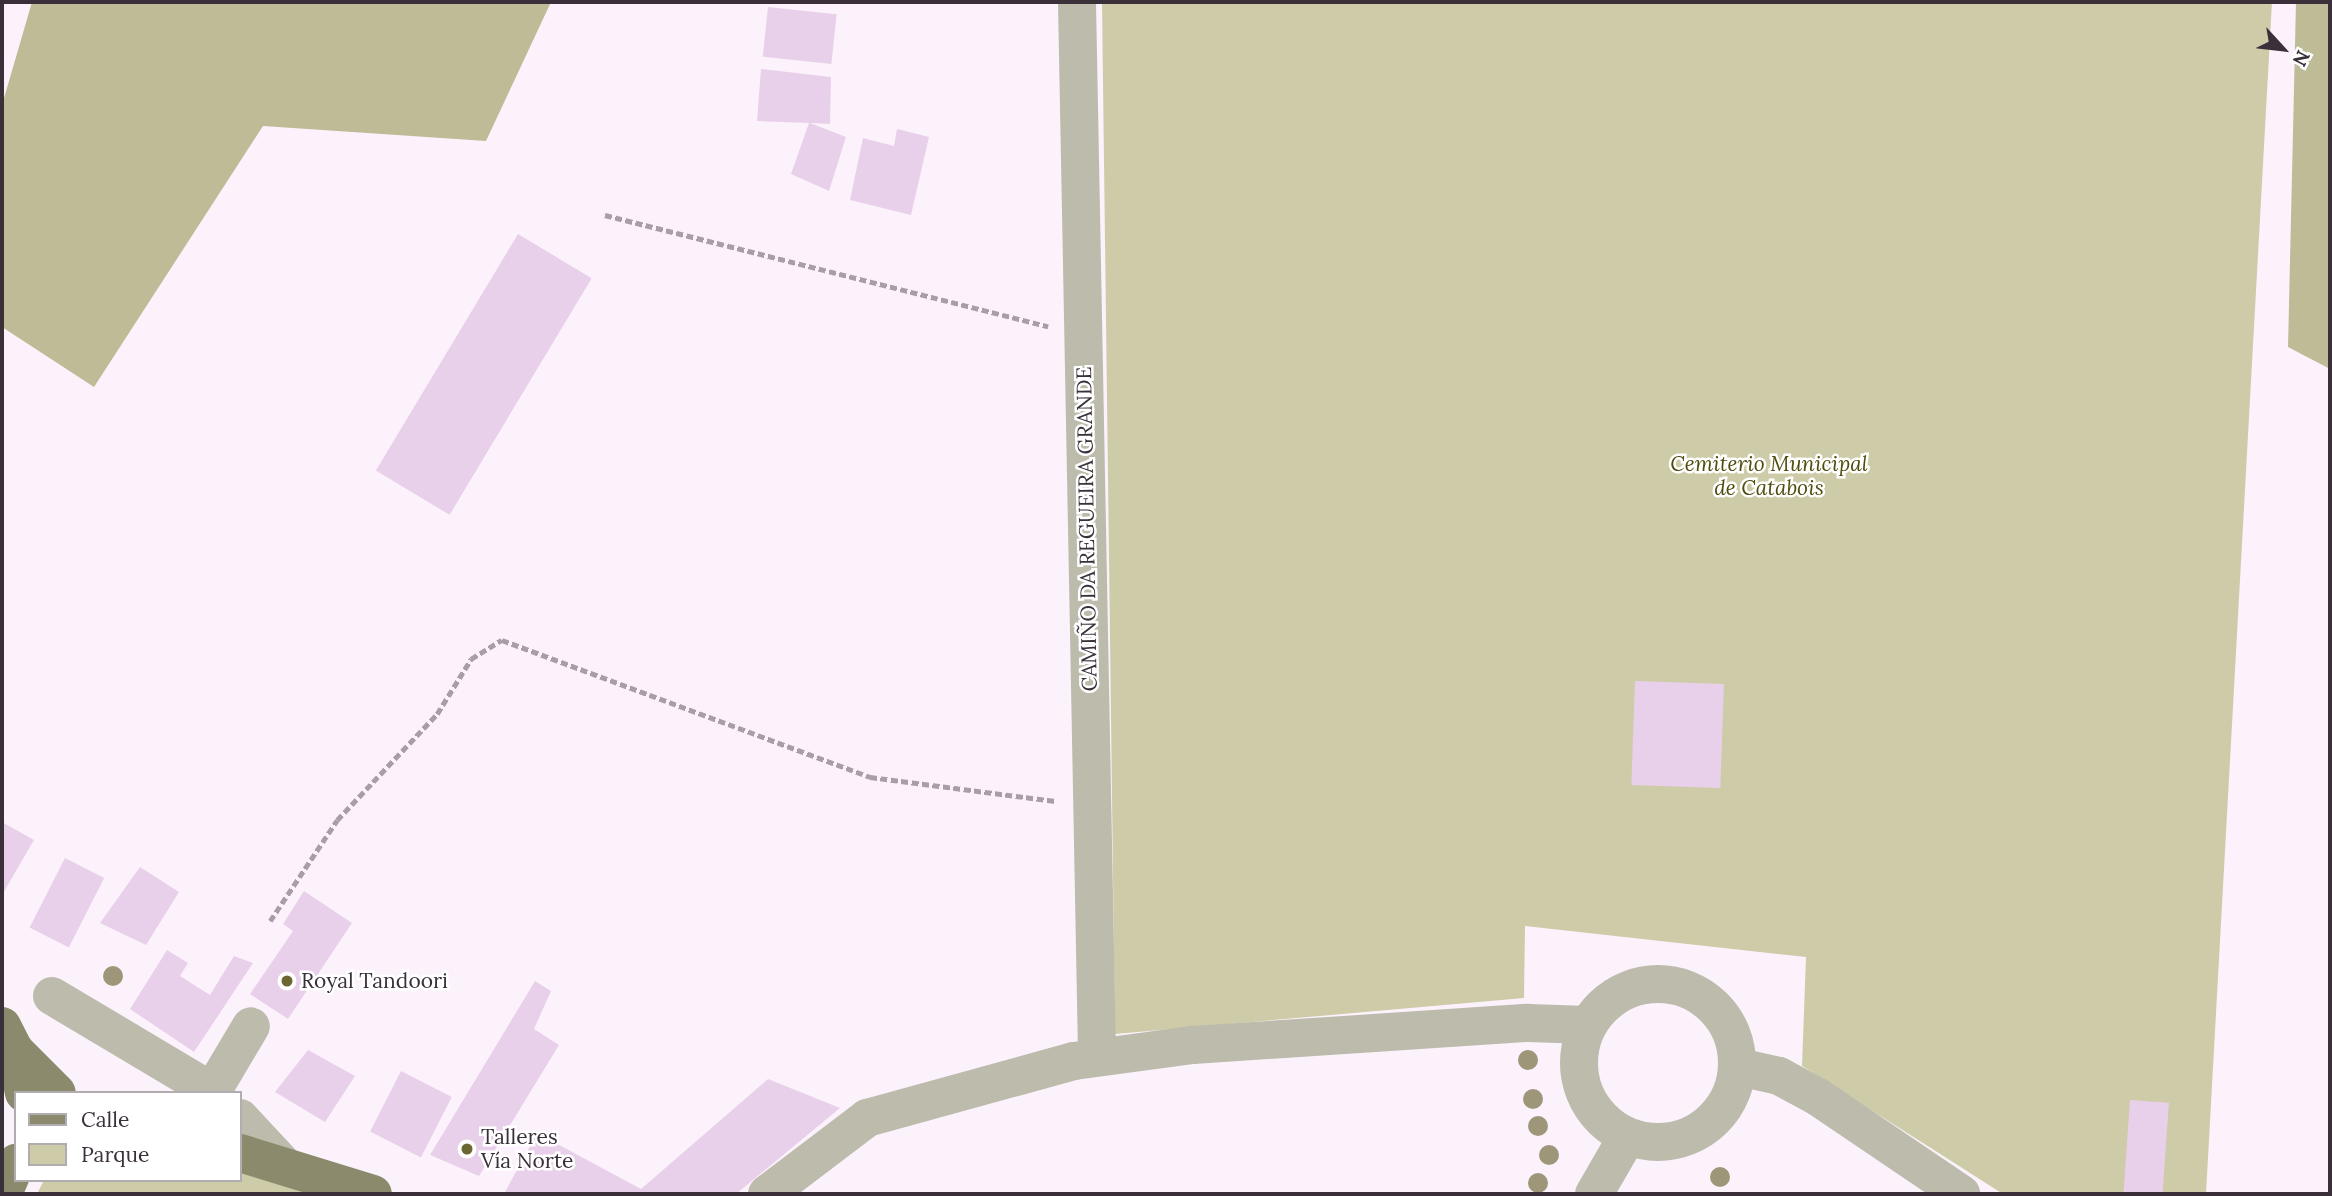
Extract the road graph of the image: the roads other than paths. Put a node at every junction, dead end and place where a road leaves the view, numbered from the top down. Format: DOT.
graph roads {
  1 [pos="1077,2"];
  2 [pos="52,996"];
  3 [pos="1588,1025"];
  4 [pos="251,1026"];
  5 [pos="8,1039"];
  6 [pos="1097,1057"];
  7 [pos="1739,1066"];
  8 [pos="23,1091"];
  9 [pos="55,1091"];
  10 [pos="214,1091"];
  11 [pos="242,1120"];
  12 [pos="1627,1137"];
  13 [pos="242,1153"];
  14 [pos="282,1163"];
  15 [pos="14,1168"];
  16 [pos="4,1194"];
  17 [pos="373,1194"];
  18 [pos="767,1194"];
  19 [pos="1594,1194"];
  20 [pos="1961,1194"];
  1 -- 6 [label="street, CAMIÑO DA REGUEIRA GRANDE"];
  2 -- 10 [label="street"];
  3 -- 6 [label="street"];
  3 -- 7 [label="street"];
  3 -- 12 [label="street"];
  4 -- 10 [label="street"];
  5 -- 8 [label="main road"];
  5 -- 9 [label="main road"];
  6 -- 18 [label="street"];
  7 -- 12 [label="street"];
  7 -- 20 [label="street"];
  11 -- 14 [label="street"];
  12 -- 19 [label="street"];
  13 -- 14 [label="main road"];
  14 -- 17 [label="main road"];
  15 -- 16 [label="main road"];
}
